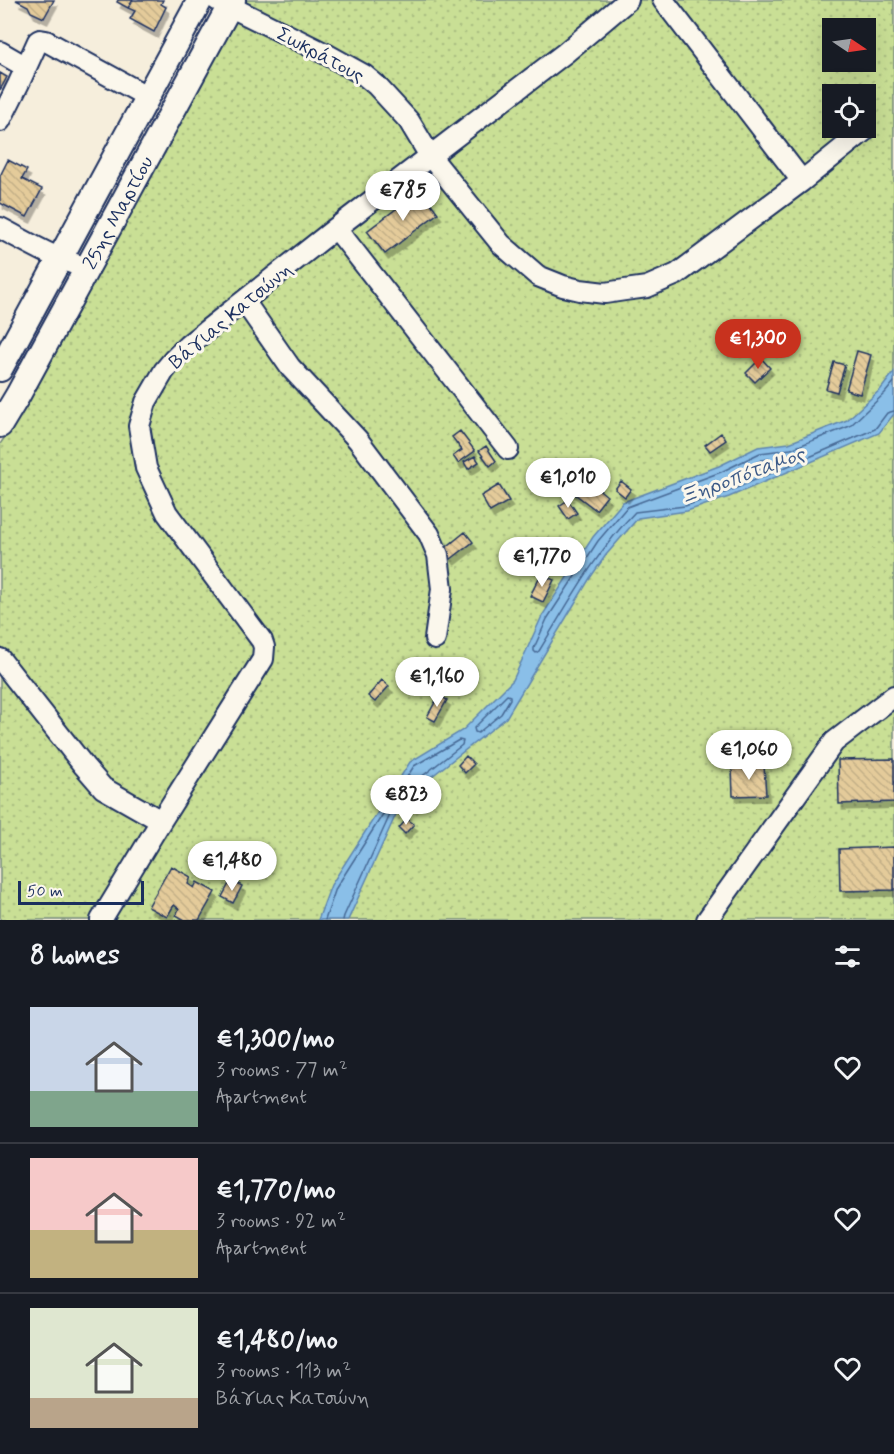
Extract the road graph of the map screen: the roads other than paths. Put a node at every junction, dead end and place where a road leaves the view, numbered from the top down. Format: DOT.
graph roads {
  1 [pos="200,0"];
  2 [pos="628,0"];
  3 [pos="663,0"];
  4 [pos="227,2"];
  5 [pos="0,52"];
  6 [pos="26,67"];
  7 [pos="148,97"];
  8 [pos="0,121"];
  9 [pos="855,138"];
  10 [pos="430,156"];
  11 [pos="802,182"];
  12 [pos="0,228"];
  13 [pos="336,228"];
  14 [pos="59,259"];
  15 [pos="88,268"];
  16 [pos="244,301"];
  17 [pos="0,369"];
  18 [pos="0,425"];
  19 [pos="508,449"];
  20 [pos="435,639"];
  21 [pos="0,659"];
  22 [pos="894,696"];
  23 [pos="161,821"];
  24 [pos="101,920"];
  25 [pos="707,920"];
  1 -- 7 [label="street, 25ης Μαρτίου"];
  2 -- 10 [label="street, Βάγιας Κατσώνη"];
  3 -- 11 [label="street"];
  4 -- 10 [label="street, Σωκράτους"];
  4 -- 15 [label="street, 25ης Μαρτίου"];
  5 -- 6 [label="street"];
  6 -- 7 [label="street"];
  6 -- 8 [label="street"];
  7 -- 14 [label="street, 25ης Μαρτίου"];
  9 -- 11 [label="street, Σωκράτους"];
  10 -- 11 [label="street, Σωκράτους"];
  10 -- 13 [label="street, Βάγιας Κατσώνη"];
  12 -- 14 [label="street"];
  13 -- 16 [label="street, Βάγιας Κατσώνη"];
  13 -- 19 [label="street"];
  14 -- 15 [label="street"];
  14 -- 17 [label="street, 25ης Μαρτίου"];
  15 -- 18 [label="street, 25ης Μαρτίου"];
  16 -- 20 [label="street"];
  16 -- 23 [label="street, Βάγιας Κατσώνη"];
  21 -- 23 [label="street"];
  22 -- 25 [label="street"];
  23 -- 24 [label="street, Βάγιας Κατσώνη"];
}
